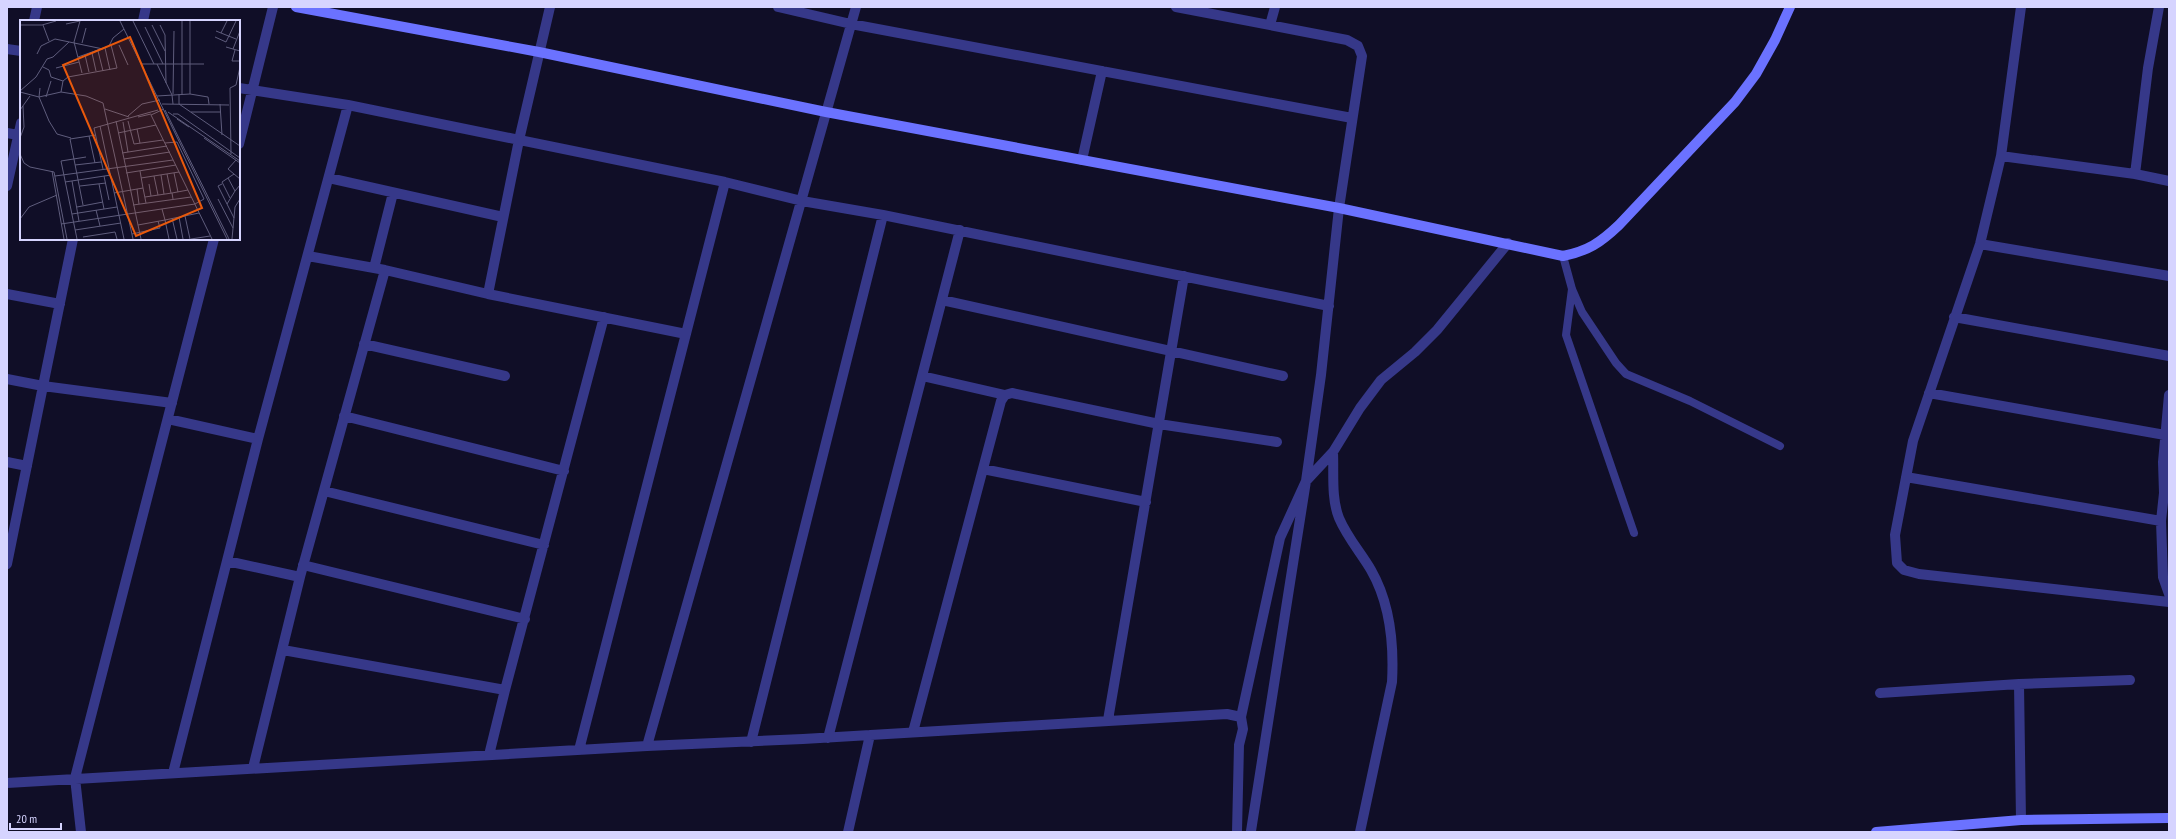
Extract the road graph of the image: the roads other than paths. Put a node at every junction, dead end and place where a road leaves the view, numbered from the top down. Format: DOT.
graph roads {
  1 [pos="37,7"];
  2 [pos="146,7"];
  3 [pos="273,7"];
  4 [pos="296,7"];
  5 [pos="550,7"];
  6 [pos="778,7"];
  7 [pos="856,7"];
  8 [pos="1176,7"];
  9 [pos="1275,7"];
  10 [pos="1790,7"];
  11 [pos="2022,7"];
  12 [pos="2159,7"];
  13 [pos="34,20"];
  14 [pos="143,20"];
  15 [pos="851,24"];
  16 [pos="1270,25"];
  17 [pos="7,49"];
  18 [pos="20,51"];
  19 [pos="539,52"];
  20 [pos="1102,71"];
  21 [pos="240,88"];
  22 [pos="253,90"];
  23 [pos="348,105"];
  24 [pos="826,112"];
  25 [pos="1352,118"];
  26 [pos="20,127"];
  27 [pos="7,133"];
  28 [pos="18,135"];
  29 [pos="240,140"];
  30 [pos="519,140"];
  31 [pos="2001,156"];
  32 [pos="1082,160"];
  33 [pos="2135,174"];
  34 [pos="329,178"];
  35 [pos="2169,181"];
  36 [pos="725,182"];
  37 [pos="7,186"];
  38 [pos="393,193"];
  39 [pos="802,201"];
  40 [pos="1339,208"];
  41 [pos="883,214"];
  42 [pos="503,217"];
  43 [pos="960,230"];
  44 [pos="73,240"];
  45 [pos="214,240"];
  46 [pos="1508,243"];
  47 [pos="1980,244"];
  48 [pos="308,256"];
  49 [pos="1563,256"];
  50 [pos="374,268"];
  51 [pos="385,270"];
  52 [pos="1184,276"];
  53 [pos="2169,276"];
  54 [pos="1572,289"];
  55 [pos="7,294"];
  56 [pos="488,294"];
  57 [pos="942,300"];
  58 [pos="60,304"];
  59 [pos="1329,306"];
  60 [pos="604,317"];
  61 [pos="1954,317"];
  62 [pos="686,334"];
  63 [pos="364,344"];
  64 [pos="1172,349"];
  65 [pos="2169,356"];
  66 [pos="505,376"];
  67 [pos="922,376"];
  68 [pos="1283,376"];
  69 [pos="7,379"];
  70 [pos="43,386"];
  71 [pos="1929,393"];
  72 [pos="1005,395"];
  73 [pos="2169,395"];
  74 [pos="172,403"];
  75 [pos="344,416"];
  76 [pos="168,420"];
  77 [pos="1159,424"];
  78 [pos="2166,435"];
  79 [pos="258,439"];
  80 [pos="1277,442"];
  81 [pos="1780,446"];
  82 [pos="1333,452"];
  83 [pos="7,462"];
  84 [pos="27,466"];
  85 [pos="983,469"];
  86 [pos="564,471"];
  87 [pos="1906,477"];
  88 [pos="1306,481"];
  89 [pos="2167,490"];
  90 [pos="324,491"];
  91 [pos="1146,502"];
  92 [pos="2161,521"];
  93 [pos="1634,533"];
  94 [pos="9,544"];
  95 [pos="544,545"];
  96 [pos="227,561"];
  97 [pos="7,564"];
  98 [pos="303,566"];
  99 [pos="300,577"];
  100 [pos="2169,594"];
  101 [pos="2169,602"];
  102 [pos="525,619"];
  103 [pos="283,650"];
  104 [pos="2130,680"];
  105 [pos="2019,684"];
  106 [pos="504,690"];
  107 [pos="1880,693"];
  108 [pos="1241,717"];
  109 [pos="1108,720"];
  110 [pos="913,732"];
  111 [pos="870,735"];
  112 [pos="828,738"];
  113 [pos="751,742"];
  114 [pos="646,746"];
  115 [pos="579,750"];
  116 [pos="489,755"];
  117 [pos="254,768"];
  118 [pos="173,772"];
  119 [pos="75,778"];
  120 [pos="7,782"];
  121 [pos="2169,818"];
  122 [pos="2021,820"];
  123 [pos="1251,831"];
  124 [pos="81,832"];
  125 [pos="848,832"];
  126 [pos="1237,832"];
  127 [pos="1360,832"];
  128 [pos="1876,832"];
  1 -- 13 [label="street"];
  2 -- 14 [label="street"];
  3 -- 22 [label="street"];
  4 -- 19 [label="street"];
  5 -- 19 [label="street"];
  6 -- 15 [label="street"];
  7 -- 15 [label="street"];
  8 -- 16 [label="street"];
  9 -- 16 [label="street"];
  10 -- 49 [label="street"];
  11 -- 31 [label="street"];
  12 -- 33 [label="street"];
  15 -- 20 [label="street"];
  15 -- 24 [label="street"];
  16 -- 25 [label="street"];
  17 -- 18 [label="street"];
  19 -- 24 [label="street"];
  19 -- 30 [label="street"];
  20 -- 25 [label="street"];
  20 -- 32 [label="street"];
  21 -- 22 [label="street"];
  22 -- 23 [label="street"];
  22 -- 29 [label="street"];
  23 -- 30 [label="street"];
  23 -- 34 [label="street"];
  24 -- 32 [label="street"];
  24 -- 39 [label="street"];
  25 -- 40 [label="street"];
  26 -- 28 [label="street"];
  27 -- 28 [label="street"];
  28 -- 37 [label="street"];
  30 -- 36 [label="street"];
  30 -- 42 [label="street"];
  31 -- 33 [label="street"];
  31 -- 47 [label="street"];
  32 -- 40 [label="street"];
  33 -- 35 [label="street"];
  34 -- 38 [label="street"];
  34 -- 48 [label="street"];
  36 -- 39 [label="street"];
  36 -- 62 [label="street"];
  38 -- 42 [label="street"];
  38 -- 50 [label="street"];
  39 -- 41 [label="street"];
  39 -- 114 [label="street"];
  40 -- 46 [label="street"];
  40 -- 59 [label="street"];
  41 -- 43 [label="street"];
  41 -- 113 [label="street"];
  42 -- 56 [label="street"];
  43 -- 52 [label="street"];
  43 -- 57 [label="street"];
  44 -- 58 [label="street"];
  45 -- 74 [label="street"];
  46 -- 49 [label="street"];
  46 -- 82 [label="street"];
  47 -- 53 [label="street"];
  47 -- 61 [label="street"];
  48 -- 50 [label="street"];
  48 -- 79 [label="street"];
  49 -- 54 [label="lane"];
  50 -- 51 [label="street"];
  51 -- 56 [label="street"];
  51 -- 63 [label="street"];
  52 -- 59 [label="street"];
  52 -- 64 [label="street"];
  54 -- 81 [label="lane"];
  54 -- 93 [label="lane"];
  55 -- 58 [label="street"];
  56 -- 60 [label="street"];
  57 -- 64 [label="street"];
  57 -- 67 [label="street"];
  58 -- 70 [label="street"];
  59 -- 88 [label="street"];
  60 -- 62 [label="street"];
  60 -- 86 [label="street"];
  61 -- 65 [label="street"];
  61 -- 71 [label="street"];
  62 -- 115 [label="street"];
  63 -- 66 [label="street"];
  63 -- 75 [label="street"];
  64 -- 68 [label="street"];
  64 -- 77 [label="street"];
  67 -- 72 [label="street"];
  67 -- 112 [label="street"];
  69 -- 70 [label="street"];
  70 -- 74 [label="street"];
  70 -- 84 [label="street"];
  71 -- 78 [label="street"];
  71 -- 87 [label="street"];
  72 -- 77 [label="street"];
  72 -- 85 [label="street"];
  73 -- 78 [label="street"];
  74 -- 76 [label="street"];
  75 -- 86 [label="street"];
  75 -- 90 [label="street"];
  76 -- 79 [label="street"];
  76 -- 119 [label="street"];
  77 -- 80 [label="street"];
  77 -- 91 [label="street"];
  78 -- 89 [label="street"];
  79 -- 96 [label="street"];
  82 -- 88 [label="street"];
  82 -- 127 [label="street"];
  83 -- 84 [label="street"];
  84 -- 94 [label="street"];
  85 -- 91 [label="street"];
  85 -- 110 [label="street"];
  86 -- 95 [label="street"];
  87 -- 92 [label="street"];
  87 -- 101 [label="street"];
  88 -- 108 [label="street"];
  88 -- 123 [label="street"];
  89 -- 92 [label="street"];
  90 -- 95 [label="street"];
  90 -- 98 [label="street"];
  91 -- 109 [label="street"];
  92 -- 100 [label="street"];
  94 -- 97 [label="street"];
  95 -- 102 [label="street"];
  96 -- 99 [label="street"];
  96 -- 118 [label="street"];
  98 -- 99 [label="street"];
  98 -- 102 [label="street"];
  99 -- 103 [label="street"];
  102 -- 106 [label="street"];
  103 -- 106 [label="street"];
  103 -- 117 [label="street"];
  104 -- 105 [label="street"];
  105 -- 107 [label="street"];
  105 -- 122 [label="street"];
  106 -- 116 [label="street"];
  108 -- 109 [label="street"];
  108 -- 126 [label="street"];
  109 -- 110 [label="street"];
  110 -- 111 [label="street"];
  111 -- 112 [label="street"];
  111 -- 125 [label="street"];
  112 -- 113 [label="street"];
  113 -- 114 [label="street"];
  114 -- 115 [label="street"];
  115 -- 116 [label="street"];
  116 -- 117 [label="street"];
  117 -- 118 [label="street"];
  118 -- 119 [label="street"];
  119 -- 120 [label="street"];
  119 -- 124 [label="street"];
  121 -- 122 [label="street"];
  122 -- 128 [label="street"];
}
